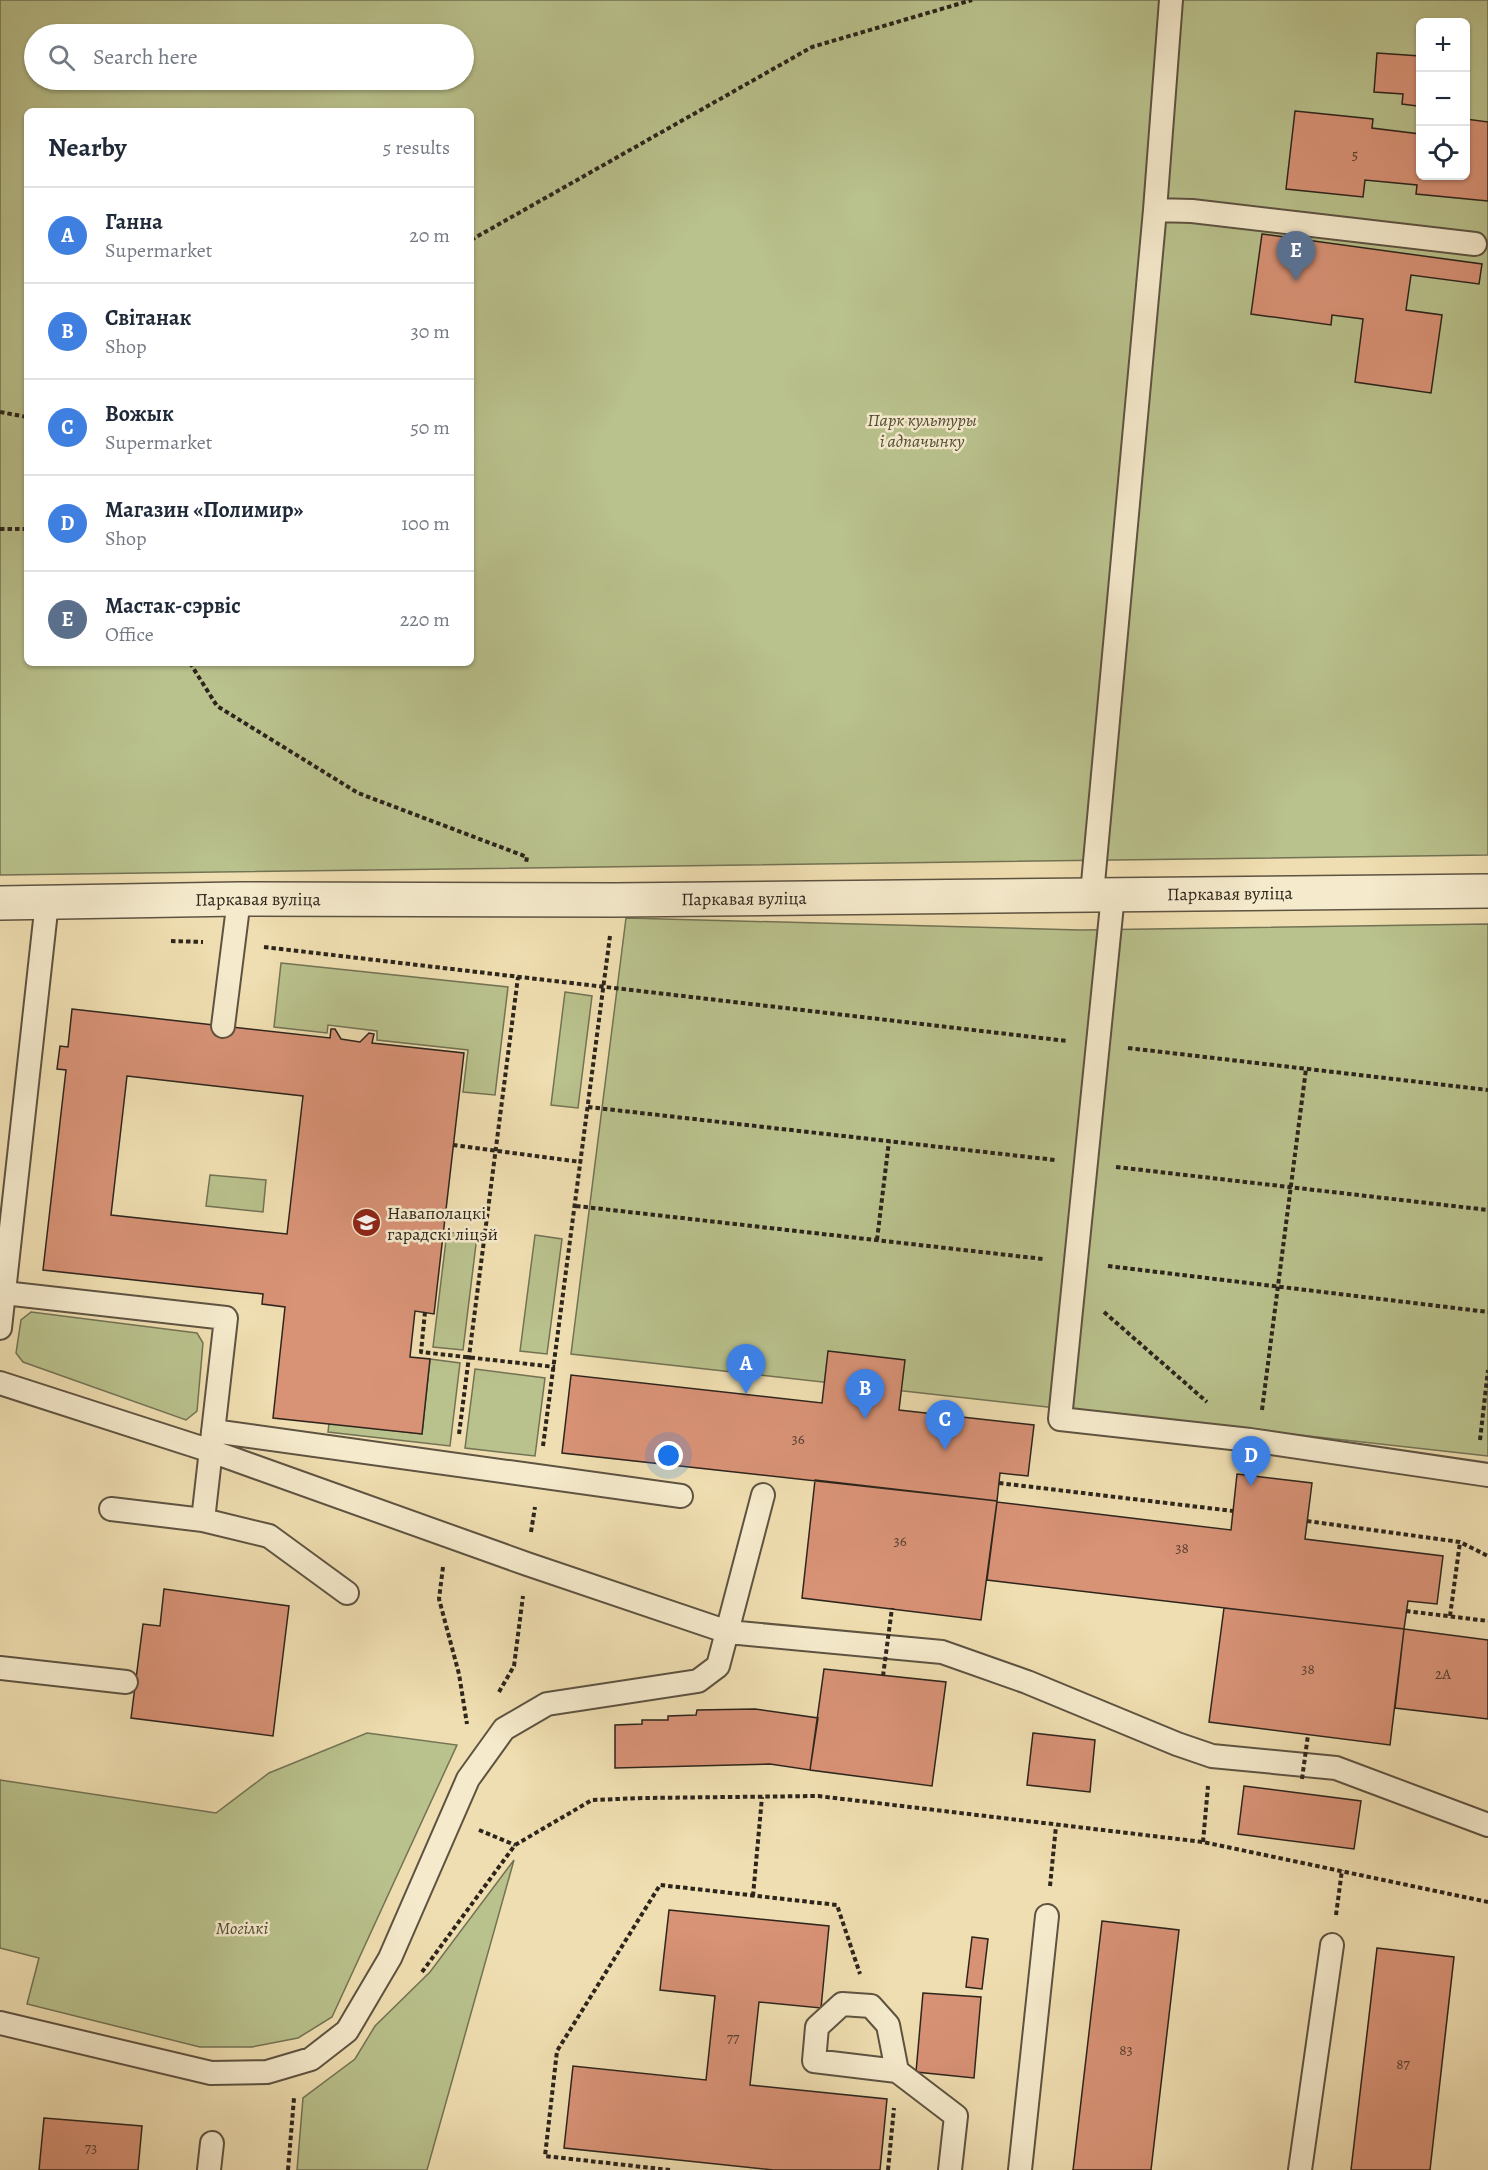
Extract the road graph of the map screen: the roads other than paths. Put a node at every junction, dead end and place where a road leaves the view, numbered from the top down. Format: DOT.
graph roads {
  1 [pos="1171,0"];
  2 [pos="1155,210"];
  3 [pos="1475,244"];
  4 [pos="1488,891"];
  5 [pos="1102,894"];
  6 [pos="239,899"];
  7 [pos="47,902"];
  8 [pos="0,903"];
  9 [pos="223,1026"];
  10 [pos="4,1293"];
  11 [pos="0,1328"];
  12 [pos="0,1383"];
  13 [pos="212,1441"];
  14 [pos="1482,1474"];
  15 [pos="763,1495"];
  16 [pos="681,1496"];
  17 [pos="111,1509"];
  18 [pos="202,1520"];
  19 [pos="347,1593"];
  20 [pos="728,1632"];
  21 [pos="0,1668"];
  22 [pos="126,1682"];
  23 [pos="1488,1826"];
  24 [pos="1047,1916"];
  25 [pos="1332,1945"];
  26 [pos="0,2023"];
  27 [pos="897,2071"];
  28 [pos="212,2143"];
  29 [pos="209,2170"];
  30 [pos="950,2170"];
  31 [pos="1020,2170"];
  32 [pos="1299,2170"];
  1 -- 2 [label="lane"];
  2 -- 3 [label="lane"];
  2 -- 5 [label="lane"];
  4 -- 5 [label="street, Паркавая вуліца"];
  5 -- 6 [label="street, Паркавая вуліца"];
  5 -- 14 [label="lane"];
  6 -- 7 [label="street, Паркавая вуліца"];
  6 -- 9 [label="lane"];
  7 -- 8 [label="street, Паркавая вуліца"];
  7 -- 10 [label="lane"];
  10 -- 11 [label="lane"];
  10 -- 13 [label="lane"];
  12 -- 13 [label="lane"];
  13 -- 16 [label="lane"];
  13 -- 18 [label="lane"];
  13 -- 20 [label="lane"];
  15 -- 20 [label="lane"];
  17 -- 18 [label="lane"];
  18 -- 19 [label="lane"];
  20 -- 23 [label="lane"];
  20 -- 26 [label="lane"];
  21 -- 22 [label="lane"];
  24 -- 31 [label="lane"];
  25 -- 32 [label="lane"];
  27 -- 27 [label="lane"];
  27 -- 30 [label="lane"];
  28 -- 29 [label="lane"];
}
